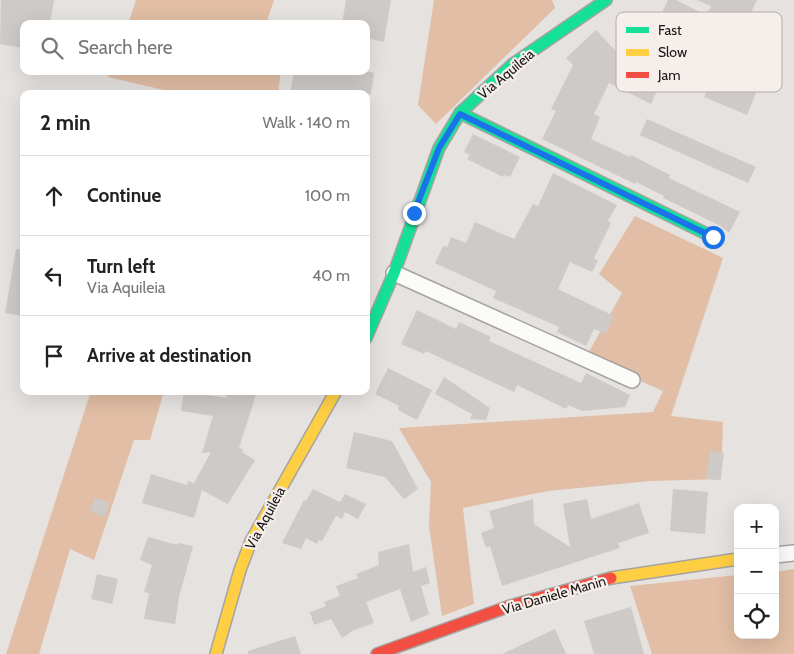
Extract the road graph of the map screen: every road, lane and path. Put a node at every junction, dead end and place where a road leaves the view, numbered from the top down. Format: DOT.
graph roads {
  1 [pos="606,0"];
  2 [pos="460,114"];
  3 [pos="713,237"];
  4 [pos="394,273"];
  5 [pos="370,329"];
  6 [pos="632,380"];
  7 [pos="334,395"];
  8 [pos="794,553"];
  9 [pos="779,555"];
  10 [pos="734,560"];
  11 [pos="216,654"];
  12 [pos="377,654"];
  1 -- 2 [label="street, Via Aquileia"];
  2 -- 3 [label="street"];
  2 -- 4 [label="street, Via Aquileia"];
  4 -- 5 [label="street, Via Aquileia"];
  4 -- 6 [label="street"];
  7 -- 11 [label="street, Via Aquileia"];
  8 -- 9 [label="street"];
  10 -- 12 [label="street, Via Daniele Manin"];
}
